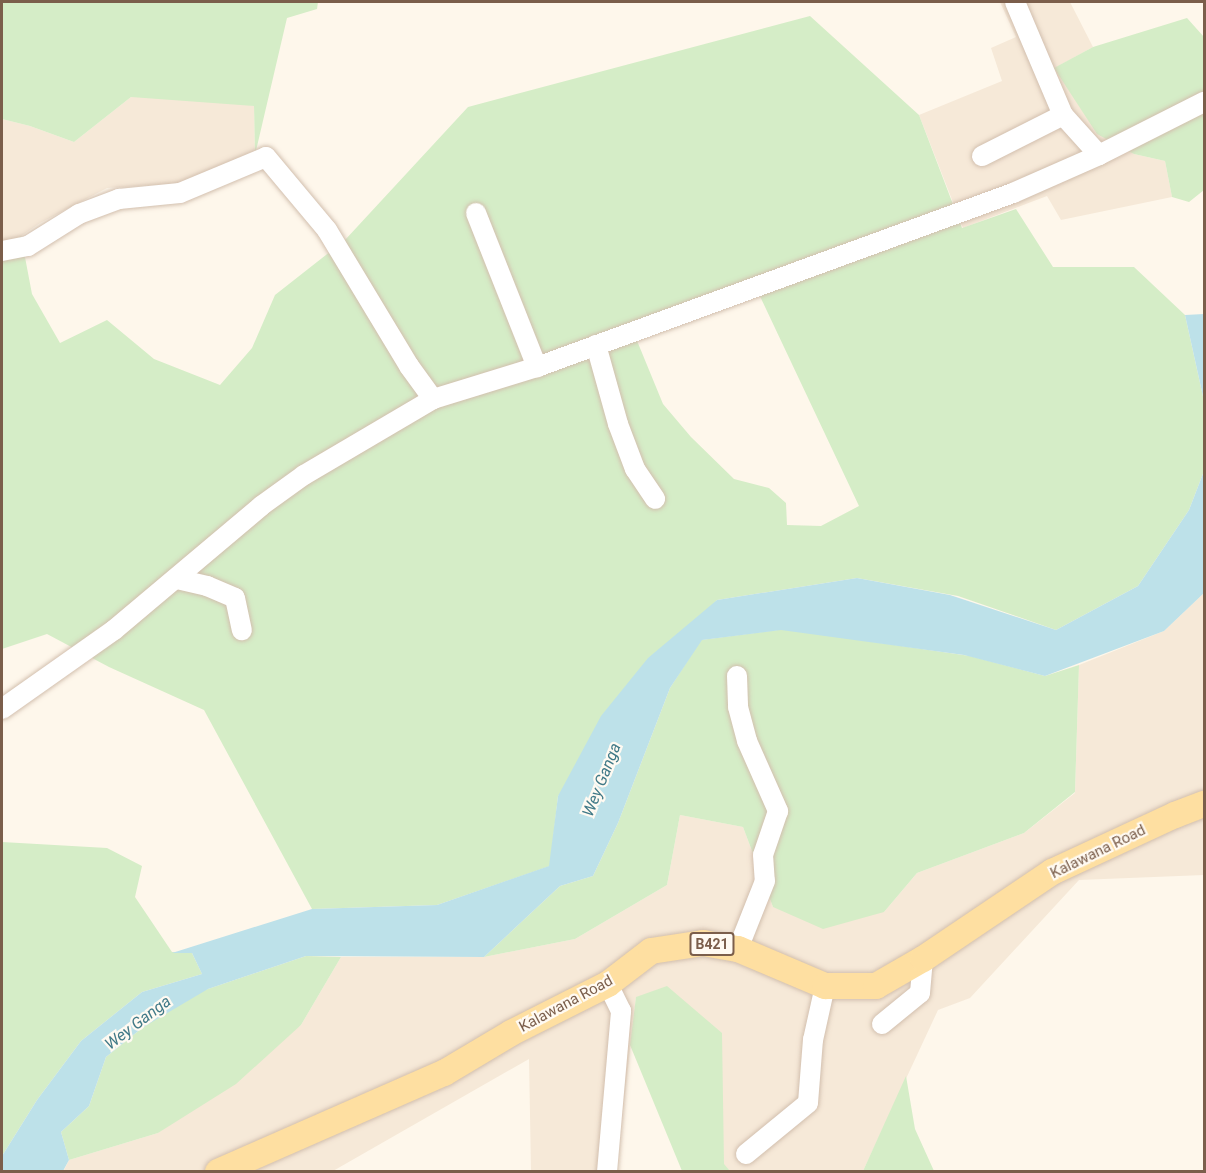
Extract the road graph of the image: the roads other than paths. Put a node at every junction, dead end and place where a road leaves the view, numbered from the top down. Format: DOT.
graph roads {
  1 [pos="1015,2"];
  2 [pos="1204,102"];
  3 [pos="1063,115"];
  4 [pos="1099,155"];
  5 [pos="982,156"];
  6 [pos="477,213"];
  7 [pos="2,251"];
  8 [pos="596,345"];
  9 [pos="537,367"];
  10 [pos="433,399"];
  11 [pos="655,499"];
  12 [pos="177,579"];
  13 [pos="242,630"];
  14 [pos="737,676"];
  15 [pos="2,708"];
  16 [pos="1204,804"];
  17 [pos="738,949"];
  18 [pos="923,959"];
  19 [pos="608,984"];
  20 [pos="825,986"];
  21 [pos="882,1024"];
  22 [pos="746,1154"];
  23 [pos="218,1172"];
  24 [pos="607,1172"];
  1 -- 3 [label="street"];
  2 -- 4 [label="street"];
  3 -- 4 [label="street"];
  3 -- 5 [label="street"];
  4 -- 8 [label="street"];
  6 -- 9 [label="street"];
  7 -- 10 [label="street"];
  8 -- 9 [label="street"];
  8 -- 11 [label="street"];
  9 -- 10 [label="street"];
  10 -- 12 [label="street"];
  12 -- 13 [label="street"];
  12 -- 15 [label="street"];
  14 -- 17 [label="street"];
  16 -- 18 [label="main road, Kalawana Road / B421"];
  17 -- 19 [label="main road, Kalawana Road / B421"];
  17 -- 20 [label="main road, Kalawana Road / B421"];
  18 -- 20 [label="main road, Kalawana Road / B421"];
  18 -- 21 [label="street"];
  19 -- 23 [label="main road, Kalawana Road / B421"];
  19 -- 24 [label="street"];
  20 -- 22 [label="street"];
}
